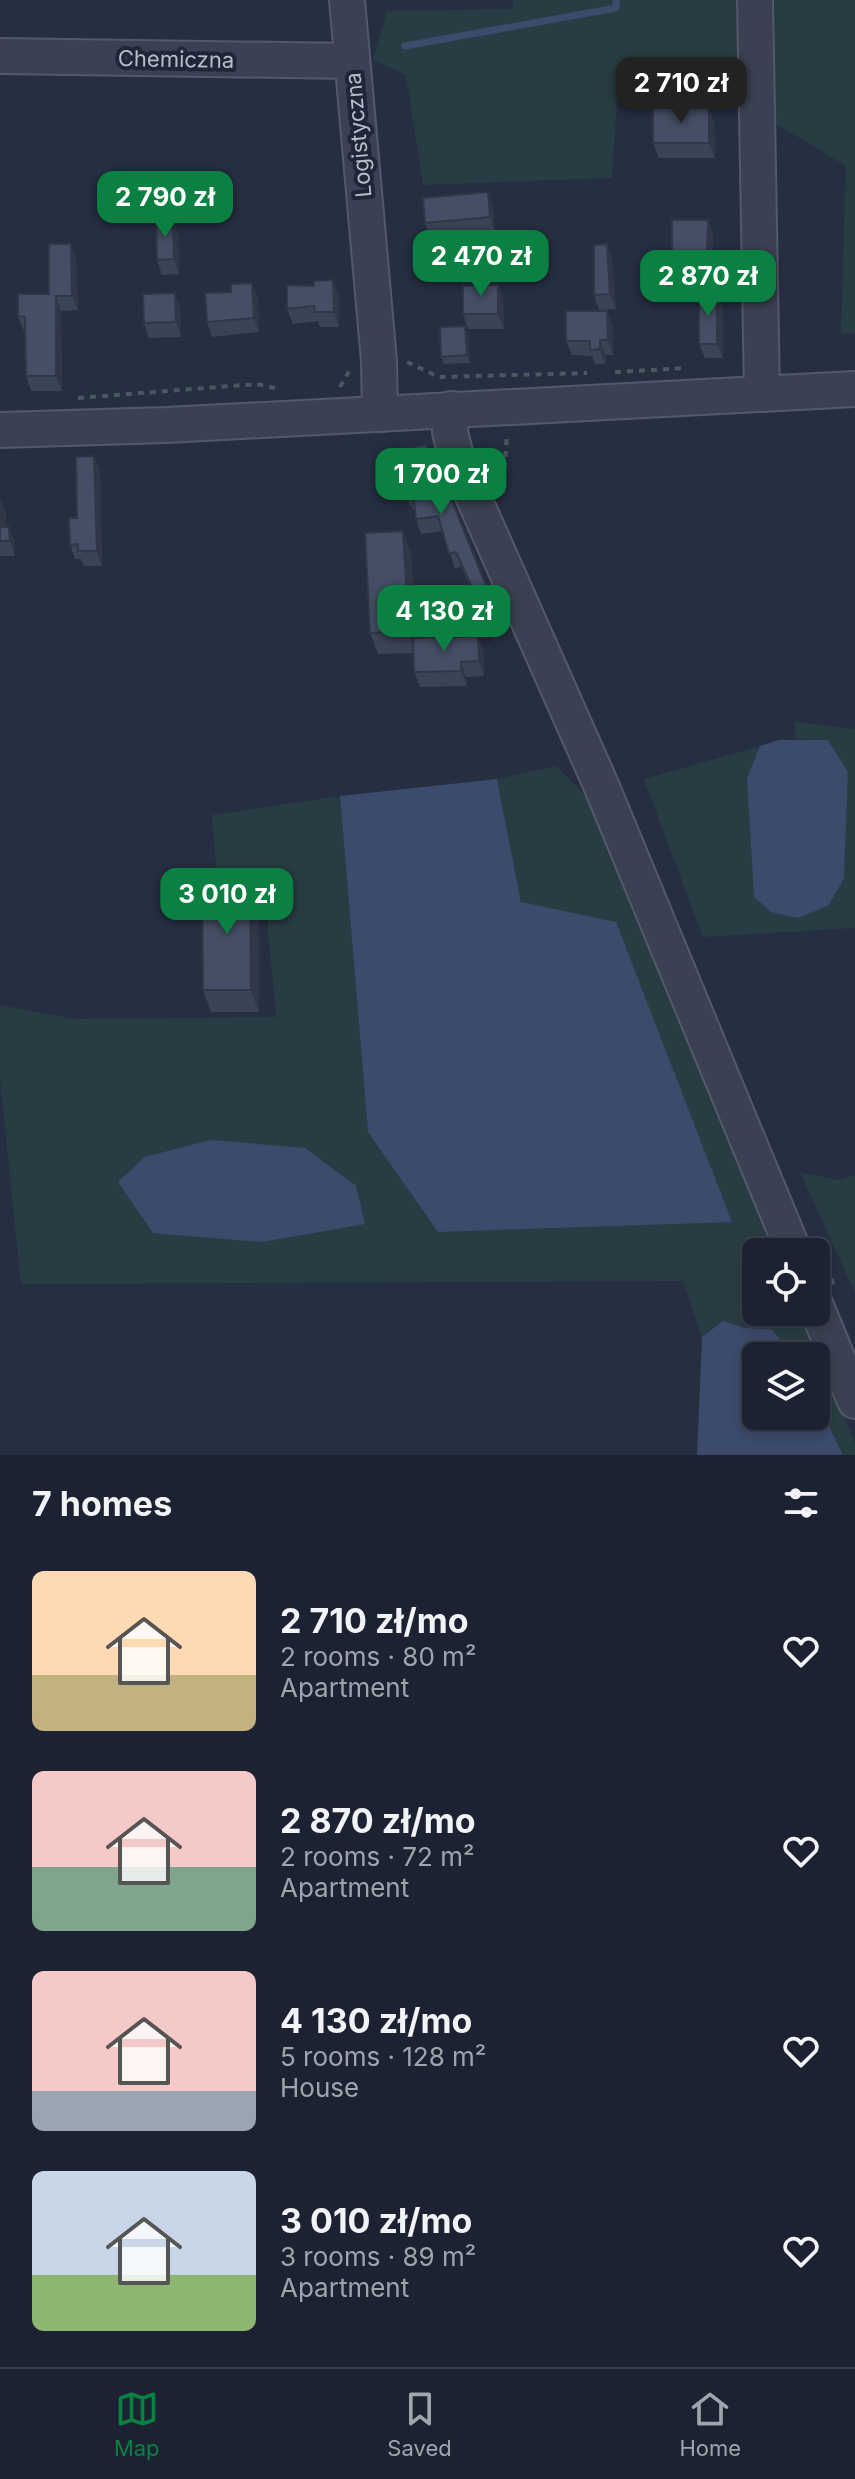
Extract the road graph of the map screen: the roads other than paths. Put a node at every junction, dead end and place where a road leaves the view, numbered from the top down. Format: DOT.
graph roads {
  1 [pos="347,0"];
  2 [pos="755,0"];
  3 [pos="0,56"];
  4 [pos="351,61"];
  5 [pos="855,389"];
  6 [pos="762,394"];
  7 [pos="451,409"];
  8 [pos="380,414"];
  9 [pos="0,430"];
  10 [pos="788,1238"];
  11 [pos="824,1326"];
  12 [pos="855,1401"];
  1 -- 4 [label="street, Logistyczna"];
  2 -- 6 [label="street"];
  3 -- 4 [label="street, Chemiczna"];
  4 -- 8 [label="street, Logistyczna"];
  5 -- 6 [label="street"];
  6 -- 7 [label="street"];
  7 -- 8 [label="street"];
  7 -- 10 [label="street"];
  8 -- 9 [label="street"];
  11 -- 12 [label="street"];
}
